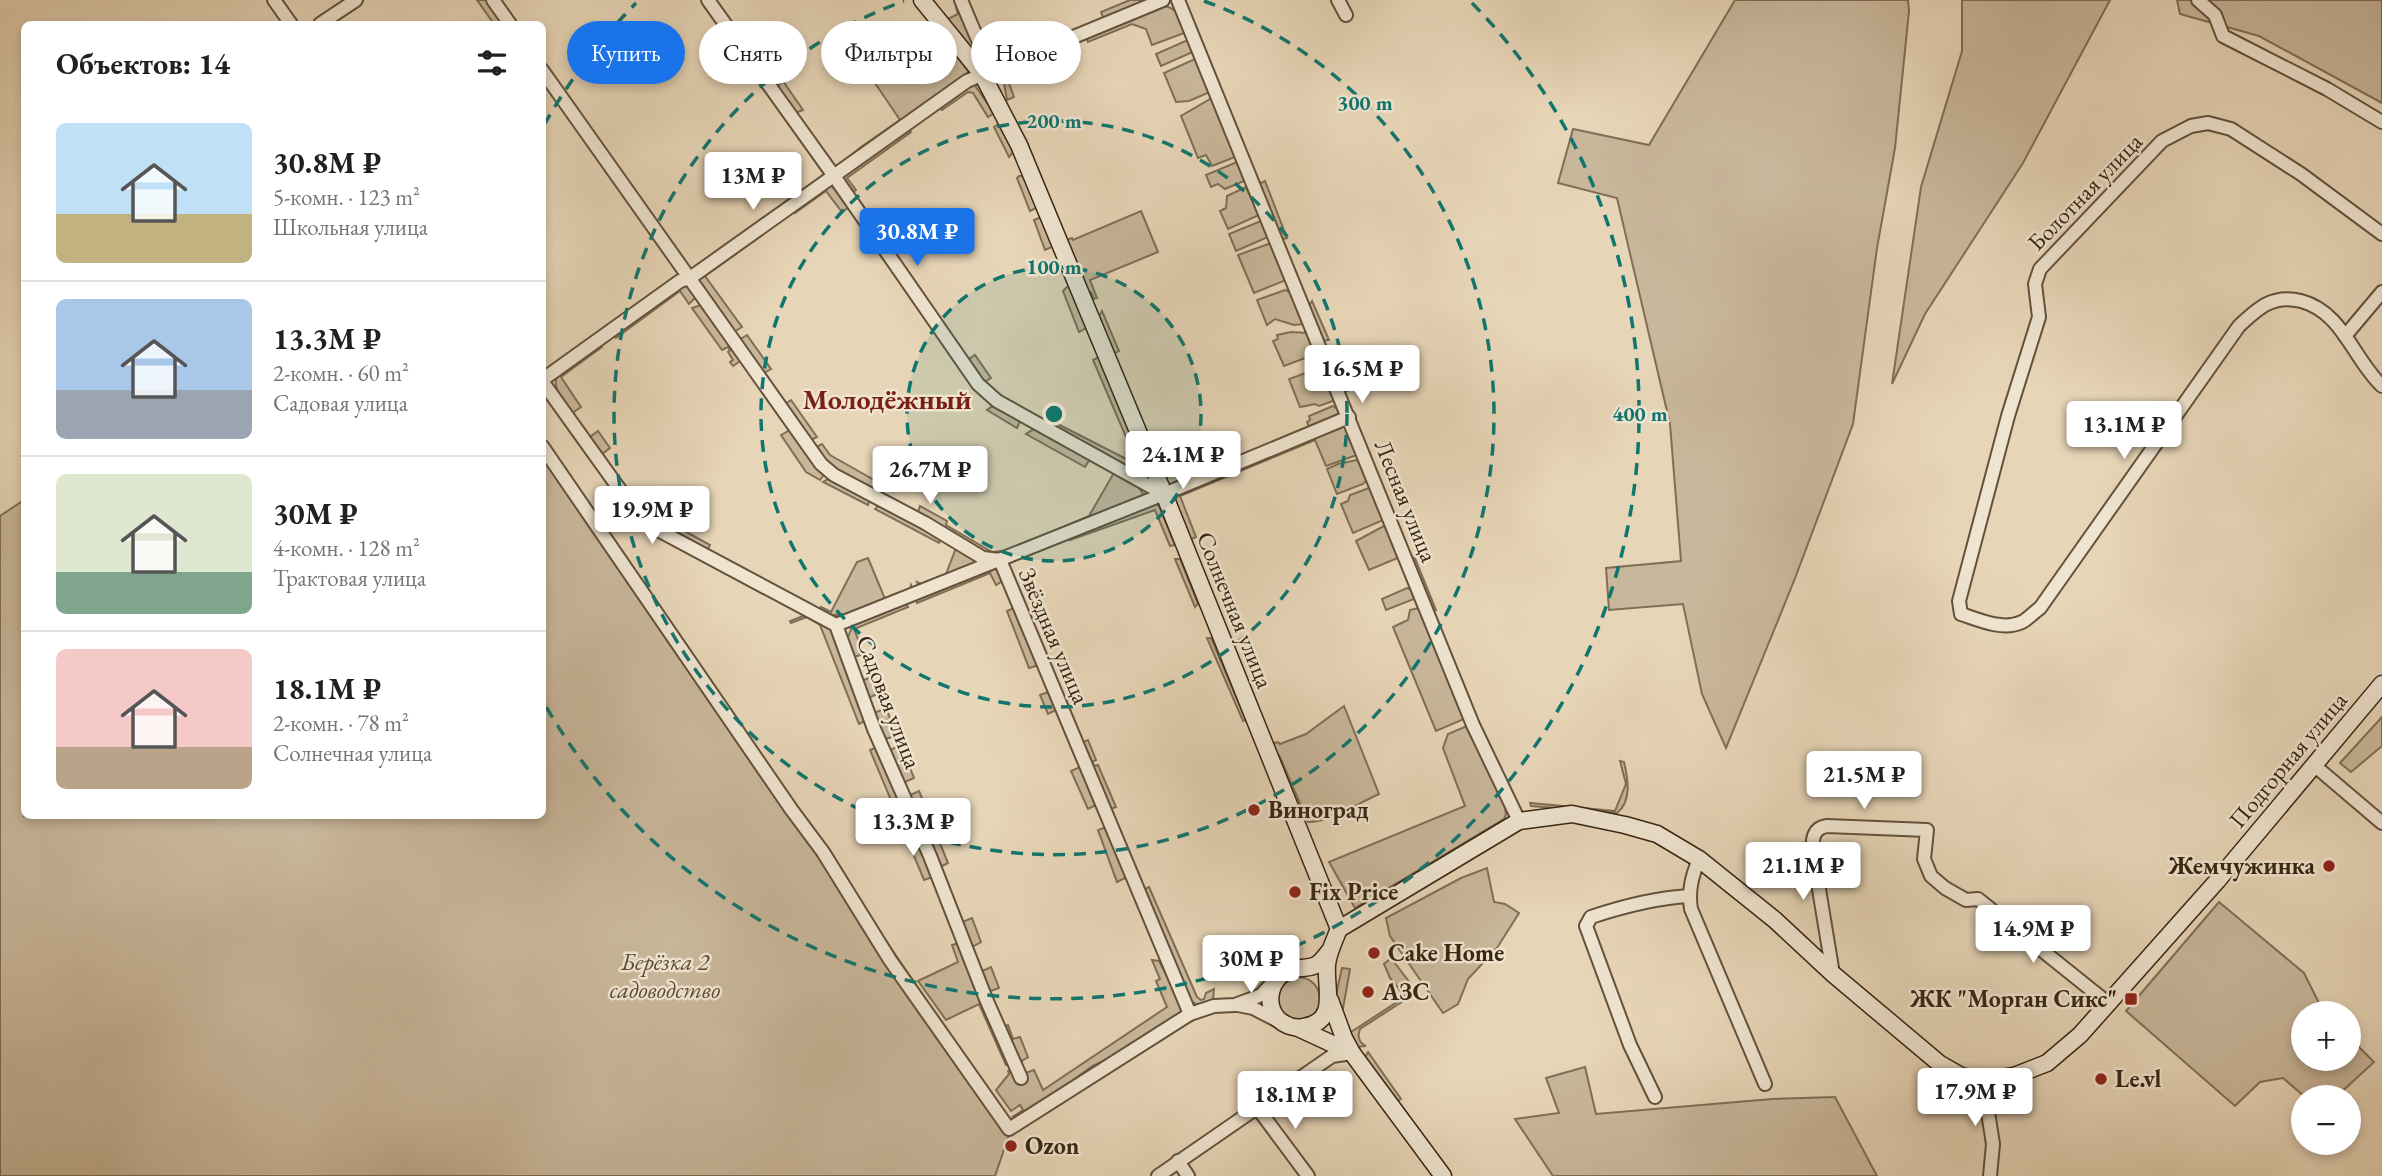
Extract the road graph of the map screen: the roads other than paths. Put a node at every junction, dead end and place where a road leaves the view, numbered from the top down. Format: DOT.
graph roads {
  1 [pos="274,0"];
  2 [pos="356,0"];
  3 [pos="493,0"];
  4 [pos="708,0"];
  5 [pos="922,0"];
  6 [pos="961,0"];
  7 [pos="1163,0"];
  8 [pos="1178,0"];
  9 [pos="1338,0"];
  10 [pos="2198,0"];
  11 [pos="1346,15"];
  12 [pos="288,21"];
  13 [pos="324,21"];
  14 [pos="508,21"];
  15 [pos="971,24"];
  16 [pos="1081,34"];
  17 [pos="971,60"];
  18 [pos="546,76"];
  19 [pos="971,79"];
  20 [pos="987,84"];
  21 [pos="2382,122"];
  22 [pos="834,176"];
  23 [pos="2382,234"];
  24 [pos="690,278"];
  25 [pos="2382,292"];
  26 [pos="2345,336"];
  27 [pos="546,378"];
  28 [pos="2382,386"];
  29 [pos="546,387"];
  30 [pos="1349,417"];
  31 [pos="546,452"];
  32 [pos="1164,494"];
  33 [pos="1000,560"];
  34 [pos="836,625"];
  35 [pos="2382,684"];
  36 [pos="2315,766"];
  37 [pos="1519,821"];
  38 [pos="2382,823"];
  39 [pos="1699,859"];
  40 [pos="1689,896"];
  41 [pos="1339,929"];
  42 [pos="1331,949"];
  43 [pos="1302,968"];
  44 [pos="1833,974"];
  45 [pos="1275,981"];
  46 [pos="1329,994"];
  47 [pos="2109,1003"];
  48 [pos="1235,1004"];
  49 [pos="1189,1014"];
  50 [pos="1292,1027"];
  51 [pos="1352,1053"];
  52 [pos="1020,1078"];
  53 [pos="1983,1080"];
  54 [pos="1765,1084"];
  55 [pos="1655,1097"];
  56 [pos="1256,1106"];
  57 [pos="1178,1161"];
  58 [pos="1157,1176"];
  59 [pos="1188,1176"];
  60 [pos="1308,1176"];
  61 [pos="1443,1176"];
  62 [pos="1990,1176"];
  1 -- 12 [label="street"];
  2 -- 13 [label="street"];
  3 -- 14 [label="street"];
  4 -- 22 [label="street"];
  5 -- 17 [label="street"];
  6 -- 15 [label="street, Солнечная улица"];
  7 -- 16 [label="street"];
  8 -- 30 [label="street, Лесная улица"];
  9 -- 11 [label="street"];
  10 -- 21 [label="street"];
  18 -- 24 [label="street, Звёздная улица"];
  19 -- 22 [label="street"];
  20 -- 32 [label="street, Солнечная улица"];
  22 -- 24 [label="street"];
  22 -- 32 [label="street"];
  23 -- 26 [label="street, Болотная улица"];
  24 -- 27 [label="street"];
  24 -- 33 [label="street, Звёздная улица"];
  25 -- 26 [label="street"];
  26 -- 28 [label="street"];
  29 -- 34 [label="street, Садовая улица"];
  30 -- 32 [label="street"];
  30 -- 37 [label="street, Лесная улица"];
  31 -- 49 [label="street"];
  32 -- 33 [label="street"];
  32 -- 41 [label="street, Солнечная улица"];
  33 -- 34 [label="street"];
  33 -- 49 [label="street, Звёздная улица"];
  34 -- 52 [label="street, Садовая улица"];
  35 -- 36 [label="street, Подгорная улица"];
  36 -- 38 [label="street"];
  36 -- 47 [label="street, Подгорная улица"];
  37 -- 39 [label="street"];
  37 -- 41 [label="street"];
  39 -- 40 [label="street"];
  39 -- 44 [label="street"];
  40 -- 54 [label="street"];
  40 -- 55 [label="street"];
  41 -- 42 [label="street"];
  42 -- 43 [label="street"];
  42 -- 46 [label="street"];
  43 -- 45 [label="street"];
  43 -- 46 [label="street"];
  44 -- 47 [label="street"];
  44 -- 53 [label="street"];
  45 -- 48 [label="street"];
  45 -- 50 [label="street"];
  46 -- 50 [label="street"];
  46 -- 51 [label="street"];
  47 -- 53 [label="street, Подгорная улица"];
  48 -- 49 [label="street"];
  48 -- 50 [label="street"];
  50 -- 51 [label="street"];
  51 -- 56 [label="street"];
  51 -- 61 [label="street"];
  53 -- 62 [label="street"];
  56 -- 57 [label="street"];
  56 -- 60 [label="street"];
  57 -- 58 [label="street"];
  57 -- 59 [label="street"];
}
